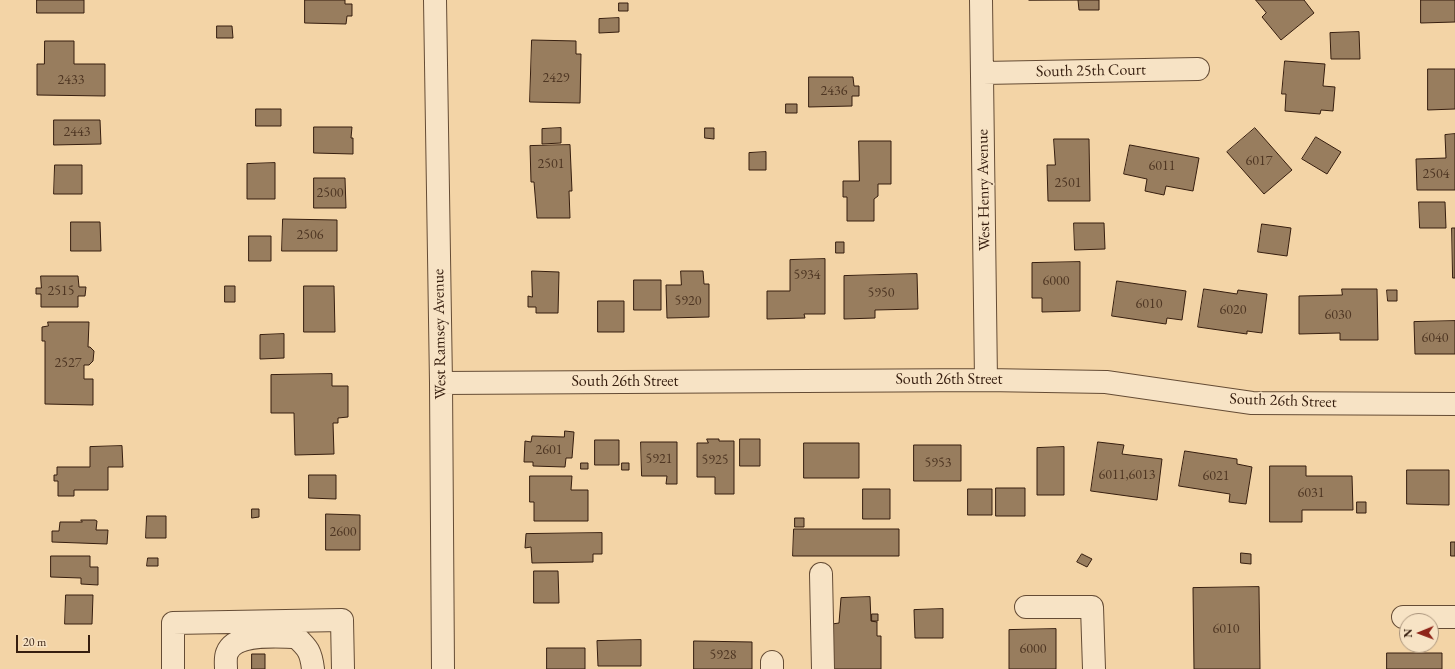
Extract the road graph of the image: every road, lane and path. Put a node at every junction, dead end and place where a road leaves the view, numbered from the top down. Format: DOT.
graph roads {
  1 [pos="434,0"];
  2 [pos="981,0"];
  3 [pos="1198,69"];
  4 [pos="982,73"];
  5 [pos="986,380"];
  6 [pos="441,383"];
  7 [pos="1455,404"];
  8 [pos="821,574"];
  9 [pos="1026,606"];
  10 [pos="1439,617"];
  11 [pos="1455,617"];
  12 [pos="174,669"];
  13 [pos="226,669"];
  14 [pos="313,669"];
  15 [pos="343,669"];
  16 [pos="443,669"];
  17 [pos="823,669"];
  18 [pos="1094,669"];
  1 -- 6 [label="street, West Ramsey Avenue"];
  2 -- 4 [label="street, West Henry Avenue"];
  3 -- 4 [label="street, South 25th Court"];
  4 -- 5 [label="street, West Henry Avenue"];
  5 -- 6 [label="street, South 26th Street"];
  5 -- 7 [label="street, South 26th Street"];
  6 -- 16 [label="street, West Ramsey Avenue"];
  8 -- 17 [label="street"];
  9 -- 18 [label="street"];
  10 -- 11 [label="street"];
  12 -- 15 [label="street"];
  13 -- 14 [label="street"];
}
